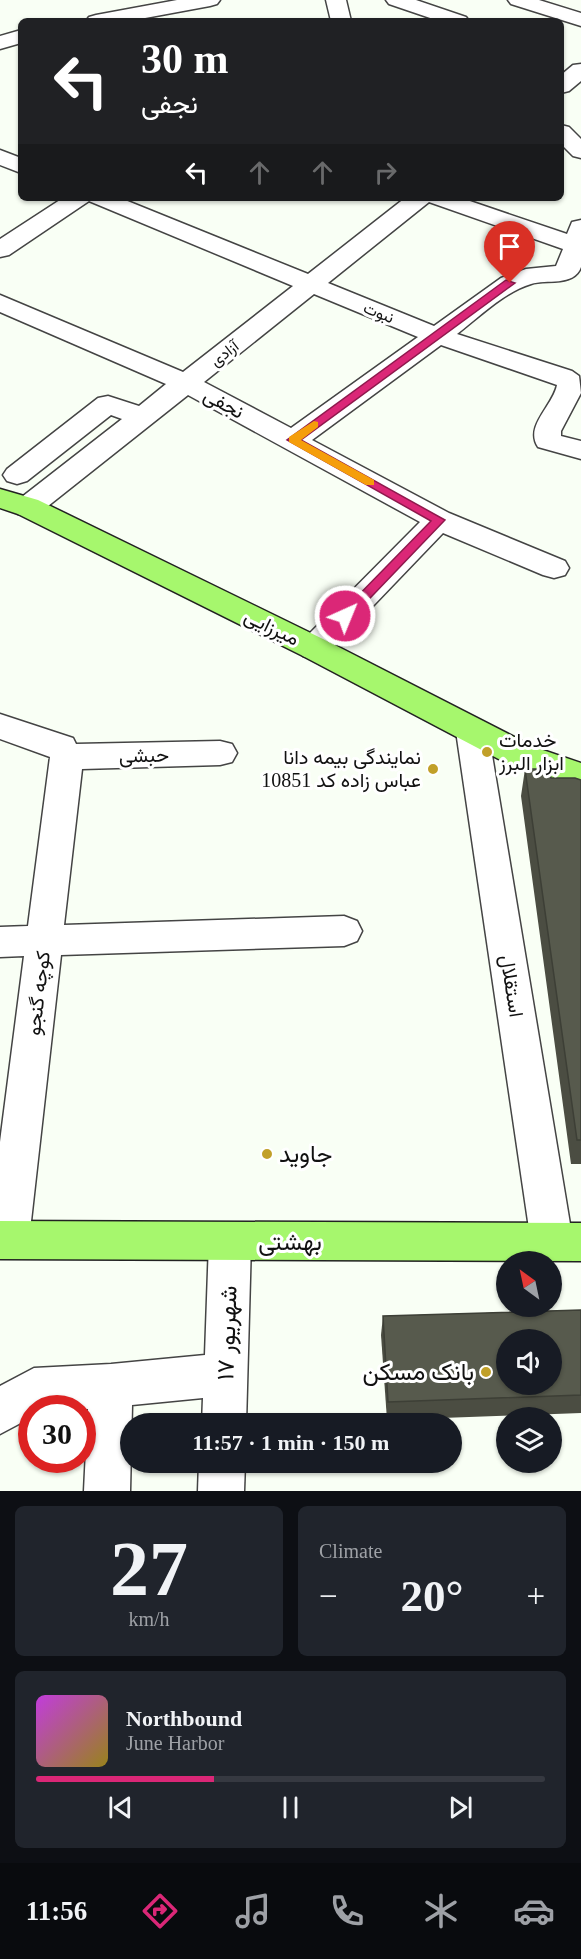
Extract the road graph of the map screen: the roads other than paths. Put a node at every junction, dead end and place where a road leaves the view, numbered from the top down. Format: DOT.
graph roads {
  1 [pos="210,0"];
  2 [pos="336,0"];
  3 [pos="396,0"];
  4 [pos="518,0"];
  5 [pos="124,7"];
  6 [pos="102,18"];
  7 [pos="340,18"];
  8 [pos="450,18"];
  9 [pos="581,20"];
  10 [pos="18,37"];
  11 [pos="0,43"];
  12 [pos="564,56"];
  13 [pos="581,62"];
  14 [pos="564,135"];
  15 [pos="581,151"];
  16 [pos="0,157"];
  17 [pos="18,165"];
  18 [pos="74,201"];
  19 [pos="106,201"];
  20 [pos="416,201"];
  21 [pos="449,201"];
  22 [pos="579,236"];
  23 [pos="0,250"];
  24 [pos="310,285"];
  25 [pos="0,303"];
  26 [pos="435,335"];
  27 [pos="186,383"];
  28 [pos="142,417"];
  29 [pos="293,440"];
  30 [pos="581,450"];
  31 [pos="16,475"];
  32 [pos="14,503"];
  33 [pos="439,520"];
  34 [pos="554,568"];
  35 [pos="314,648"];
  36 [pos="0,726"];
  37 [pos="472,731"];
  38 [pos="64,752"];
  39 [pos="220,753"];
  40 [pos="581,776"];
  41 [pos="344,931"];
  42 [pos="45,940"];
  43 [pos="0,942"];
  44 [pos="4,1240"];
  45 [pos="230,1242"];
  46 [pos="566,1242"];
  47 [pos="225,1374"];
  48 [pos="111,1386"];
  49 [pos="0,1412"];
  50 [pos="224,1413"];
  51 [pos="222,1473"];
  52 [pos="107,1491"];
  53 [pos="221,1491"];
  1 -- 5 [label="street"];
  2 -- 7 [label="street"];
  3 -- 8 [label="street"];
  4 -- 9 [label="street"];
  5 -- 6 [label="street"];
  10 -- 11 [label="street"];
  12 -- 13 [label="street"];
  14 -- 15 [label="street"];
  16 -- 17 [label="street"];
  18 -- 23 [label="street"];
  19 -- 24 [label="street, نبوت"];
  20 -- 24 [label="street, آزادی"];
  21 -- 22 [label="street"];
  22 -- 26 [label="street"];
  24 -- 26 [label="street, نبوت"];
  24 -- 27 [label="street, آزادی"];
  25 -- 27 [label="street, نجفی"];
  26 -- 29 [label="street"];
  26 -- 30 [label="street, نبوت"];
  27 -- 28 [label="street, آزادی"];
  27 -- 29 [label="street, نجفی"];
  28 -- 31 [label="street"];
  28 -- 32 [label="street, آزادی"];
  29 -- 33 [label="street, نجفی"];
  32 -- 35 [label="main road, میرزایی"];
  33 -- 34 [label="street, نجفی"];
  33 -- 35 [label="street"];
  35 -- 37 [label="main road, میرزایی"];
  36 -- 38 [label="street, حبشی"];
  37 -- 40 [label="main road, میرزایی"];
  37 -- 46 [label="street, استقلال"];
  38 -- 39 [label="street, حبشی"];
  38 -- 42 [label="street, کوچه گنجو"];
  41 -- 42 [label="street"];
  42 -- 43 [label="street"];
  42 -- 44 [label="street, کوچه گنجو"];
  44 -- 45 [label="main road, بهشتی"];
  45 -- 46 [label="main road, بهشتی"];
  45 -- 47 [label="street, ۱۷ شهریور"];
  47 -- 48 [label="street"];
  47 -- 50 [label="street, ۱۷ شهریور"];
  48 -- 49 [label="street"];
  48 -- 52 [label="street"];
  51 -- 53 [label="street"];
}
